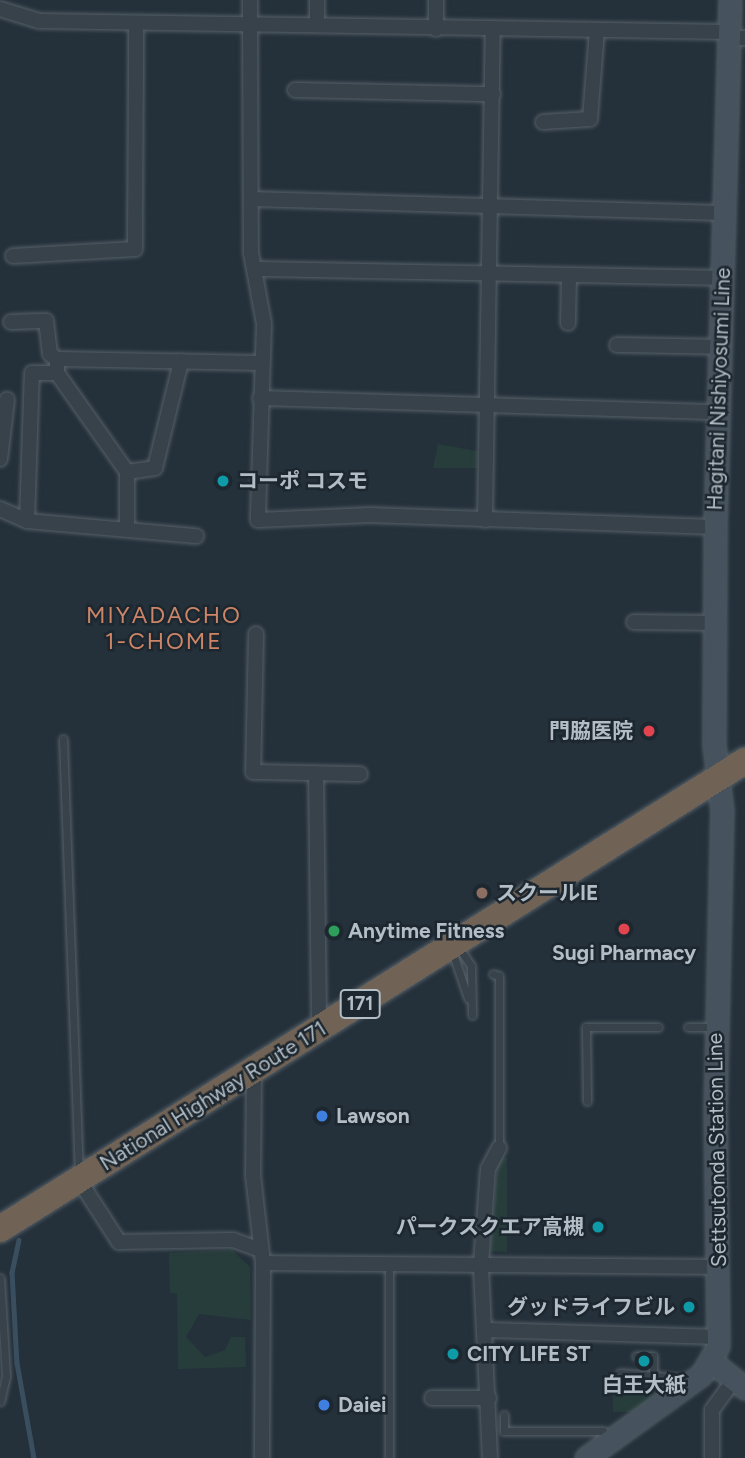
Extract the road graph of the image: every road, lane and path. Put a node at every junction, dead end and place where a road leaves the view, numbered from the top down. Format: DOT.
graph roads {
  1 [pos="250,0"];
  2 [pos="317,0"];
  3 [pos="436,0"];
  4 [pos="730,0"];
  5 [pos="8,7"];
  6 [pos="136,23"];
  7 [pos="250,24"];
  8 [pos="317,24"];
  9 [pos="436,29"];
  10 [pos="493,30"];
  11 [pos="597,31"];
  12 [pos="734,36"];
  13 [pos="295,90"];
  14 [pos="493,94"];
  15 [pos="543,122"];
  16 [pos="251,199"];
  17 [pos="492,207"];
  18 [pos="723,214"];
  19 [pos="13,256"];
  20 [pos="254,269"];
  21 [pos="492,274"];
  22 [pos="569,276"];
  23 [pos="721,278"];
  24 [pos="11,323"];
  25 [pos="568,323"];
  26 [pos="617,345"];
  27 [pos="720,347"];
  28 [pos="181,361"];
  29 [pos="261,363"];
  30 [pos="57,366"];
  31 [pos="260,398"];
  32 [pos="7,399"];
  33 [pos="488,407"];
  34 [pos="718,412"];
  35 [pos="0,459"];
  36 [pos="127,472"];
  37 [pos="0,509"];
  38 [pos="485,520"];
  39 [pos="27,521"];
  40 [pos="127,526"];
  41 [pos="715,527"];
  42 [pos="196,536"];
  43 [pos="634,622"];
  44 [pos="715,623"];
  45 [pos="256,634"];
  46 [pos="63,739"];
  47 [pos="745,761"];
  48 [pos="316,773"];
  49 [pos="360,774"];
  50 [pos="718,777"];
  51 [pos="454,946"];
  52 [pos="493,974"];
  53 [pos="472,1012"];
  54 [pos="658,1027"];
  55 [pos="688,1027"];
  56 [pos="716,1027"];
  57 [pos="319,1030"];
  58 [pos="254,1070"];
  59 [pos="587,1101"];
  60 [pos="499,1147"];
  61 [pos="79,1180"];
  62 [pos="0,1229"];
  63 [pos="262,1256"];
  64 [pos="481,1264"];
  65 [pos="718,1266"];
  66 [pos="389,1272"];
  67 [pos="0,1278"];
  68 [pos="487,1330"];
  69 [pos="719,1337"];
  70 [pos="641,1355"];
  71 [pos="713,1363"];
  72 [pos="624,1371"];
  73 [pos="653,1373"];
  74 [pos="694,1380"];
  75 [pos="738,1385"];
  76 [pos="432,1398"];
  77 [pos="489,1398"];
  78 [pos="0,1401"];
  79 [pos="504,1416"];
  80 [pos="610,1440"];
  81 [pos="262,1458"];
  82 [pos="389,1458"];
  83 [pos="490,1458"];
  84 [pos="586,1458"];
  85 [pos="712,1458"];
  1 -- 7 [label="street"];
  2 -- 8 [label="street"];
  3 -- 9 [label="street"];
  4 -- 12 [label="main road, Hagitani Nishiyosumi Line"];
  5 -- 6 [label="street"];
  6 -- 7 [label="street"];
  6 -- 19 [label="street"];
  7 -- 8 [label="street"];
  7 -- 16 [label="street"];
  8 -- 9 [label="street"];
  9 -- 10 [label="street"];
  10 -- 11 [label="street"];
  10 -- 14 [label="street"];
  11 -- 12 [label="street"];
  11 -- 15 [label="street"];
  12 -- 18 [label="main road, Hagitani Nishiyosumi Line"];
  13 -- 14 [label="street"];
  14 -- 17 [label="street"];
  16 -- 17 [label="street"];
  16 -- 20 [label="street"];
  17 -- 18 [label="street"];
  17 -- 21 [label="street"];
  18 -- 23 [label="main road, Hagitani Nishiyosumi Line"];
  20 -- 21 [label="street"];
  20 -- 29 [label="street"];
  21 -- 22 [label="street"];
  21 -- 33 [label="street"];
  22 -- 23 [label="street"];
  22 -- 25 [label="street"];
  23 -- 27 [label="main road, Hagitani Nishiyosumi Line"];
  24 -- 30 [label="street"];
  26 -- 27 [label="street"];
  27 -- 34 [label="main road, Hagitani Nishiyosumi Line"];
  28 -- 29 [label="street"];
  28 -- 30 [label="street"];
  28 -- 36 [label="street"];
  29 -- 31 [label="street"];
  30 -- 36 [label="street"];
  30 -- 39 [label="street"];
  31 -- 33 [label="street"];
  31 -- 38 [label="street"];
  32 -- 35 [label="street"];
  33 -- 34 [label="street"];
  33 -- 38 [label="street"];
  34 -- 41 [label="main road, Hagitani Nishiyosumi Line"];
  36 -- 40 [label="street"];
  37 -- 39 [label="street"];
  38 -- 41 [label="street"];
  39 -- 40 [label="street"];
  40 -- 42 [label="street"];
  41 -- 44 [label="main road, Hagitani Nishiyosumi Line"];
  43 -- 44 [label="street"];
  44 -- 50 [label="main road, Hagitani Nishiyosumi Line"];
  45 -- 48 [label="street"];
  46 -- 61 [label="lane"];
  47 -- 50 [label="highway, National Highway Route 171 / 171"];
  48 -- 49 [label="street"];
  48 -- 57 [label="street"];
  50 -- 51 [label="highway, National Highway Route 171 / 171"];
  50 -- 56 [label="main road, Settsutonda Station Line"];
  51 -- 53 [label="lane"];
  51 -- 57 [label="highway, National Highway Route 171 / 171"];
  52 -- 60 [label="lane"];
  54 -- 59 [label="lane"];
  55 -- 56 [label="lane"];
  56 -- 65 [label="main road, Settsutonda Station Line"];
  57 -- 58 [label="highway, National Highway Route 171 / 171"];
  58 -- 61 [label="highway, National Highway Route 171 / 171"];
  58 -- 63 [label="street"];
  60 -- 64 [label="street"];
  61 -- 62 [label="highway, National Highway Route 171 / 171"];
  61 -- 63 [label="street"];
  63 -- 64 [label="street"];
  63 -- 81 [label="street"];
  64 -- 65 [label="street"];
  64 -- 68 [label="street"];
  65 -- 69 [label="main road, Settsutonda Station Line"];
  66 -- 82 [label="lane"];
  67 -- 78 [label="lane"];
  68 -- 69 [label="street"];
  68 -- 77 [label="street"];
  69 -- 71 [label="main road, Settsutonda Station Line"];
  70 -- 73 [label="lane"];
  71 -- 74 [label="main road"];
  71 -- 75 [label="main road"];
  72 -- 73 [label="lane"];
  73 -- 74 [label="lane"];
  74 -- 80 [label="main road"];
  75 -- 85 [label="street"];
  76 -- 77 [label="street"];
  77 -- 83 [label="street"];
  79 -- 80 [label="lane"];
  80 -- 84 [label="main road"];
}
